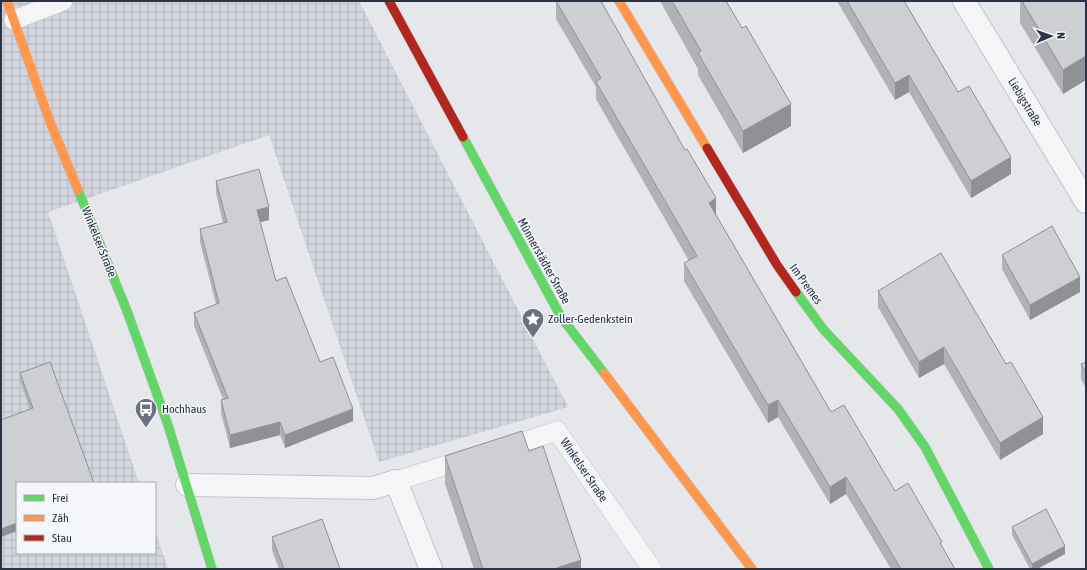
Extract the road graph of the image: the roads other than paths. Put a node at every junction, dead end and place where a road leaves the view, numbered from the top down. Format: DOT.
graph roads {
  1 [pos="7,1"];
  2 [pos="63,1"];
  3 [pos="388,1"];
  4 [pos="619,1"];
  5 [pos="964,1"];
  6 [pos="14,20"];
  7 [pos="1086,202"];
  8 [pos="396,481"];
  9 [pos="187,485"];
  10 [pos="212,569"];
  11 [pos="431,569"];
  12 [pos="652,569"];
  13 [pos="752,569"];
  14 [pos="989,569"];
  1 -- 6 [label="street, Winkelser Straße"];
  2 -- 6 [label="lane"];
  3 -- 13 [label="street, Münnerstädter Straße"];
  4 -- 14 [label="street, Im Premes"];
  5 -- 7 [label="street, Liebigstraße"];
  6 -- 9 [label="street, Winkelser Straße"];
  8 -- 9 [label="street, Winkelser Straße"];
  8 -- 11 [label="street"];
  8 -- 12 [label="lane, Winkelser Straße"];
  9 -- 10 [label="street, Winkelser Straße"];
}
